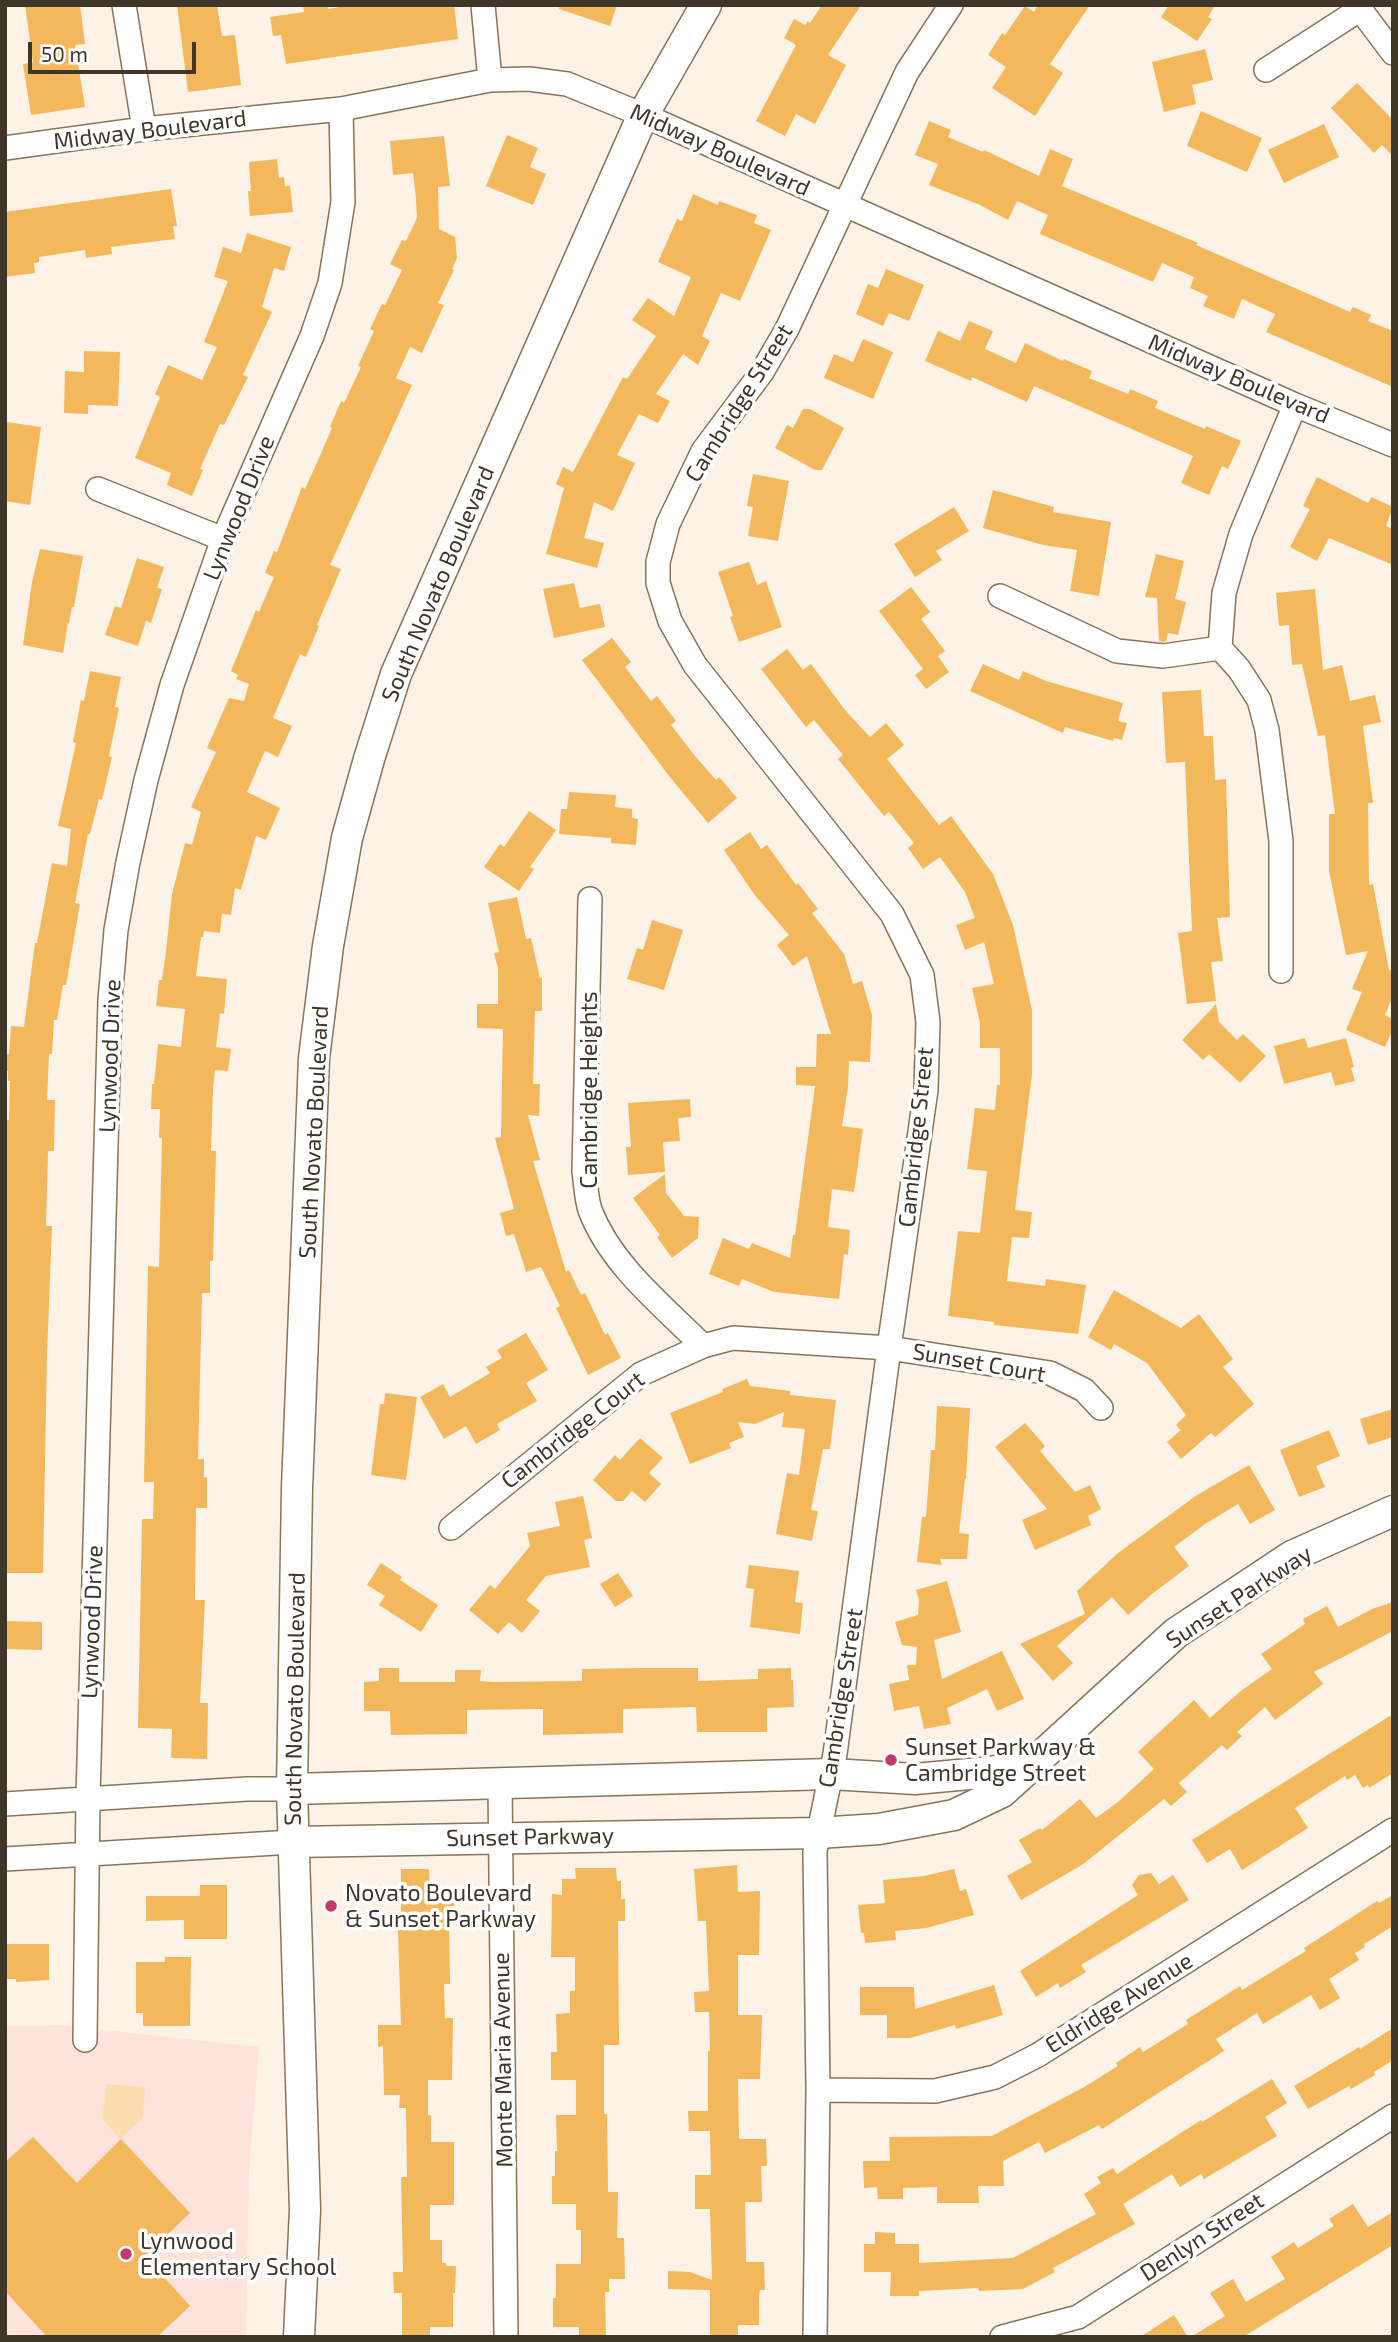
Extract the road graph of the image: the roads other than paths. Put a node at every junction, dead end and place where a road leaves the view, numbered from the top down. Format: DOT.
graph roads {
  1 [pos="124,5"];
  2 [pos="484,5"];
  3 [pos="706,5"];
  4 [pos="951,5"];
  5 [pos="1358,8"];
  6 [pos="1393,53"];
  7 [pos="1266,70"];
  8 [pos="490,80"];
  9 [pos="341,109"];
  10 [pos="643,115"];
  11 [pos="144,129"];
  12 [pos="5,148"];
  13 [pos="844,205"];
  14 [pos="1295,405"];
  15 [pos="1393,445"];
  16 [pos="98,489"];
  17 [pos="223,539"];
  18 [pos="1000,596"];
  19 [pos="1220,648"];
  20 [pos="590,899"];
  21 [pos="1281,971"];
  22 [pos="703,1346"];
  23 [pos="889,1348"];
  24 [pos="1101,1408"];
  25 [pos="1393,1511"];
  26 [pos="451,1528"];
  27 [pos="1037,1761"];
  28 [pos="831,1774"];
  29 [pos="500,1784"];
  30 [pos="292,1789"];
  31 [pos="88,1797"];
  32 [pos="5,1804"];
  33 [pos="1393,1830"];
  34 [pos="818,1833"];
  35 [pos="501,1838"];
  36 [pos="293,1842"];
  37 [pos="88,1854"];
  38 [pos="5,1859"];
  39 [pos="85,2040"];
  40 [pos="818,2090"];
  41 [pos="1393,2116"];
  42 [pos="299,2337"];
  43 [pos="506,2337"];
  44 [pos="815,2337"];
  45 [pos="1002,2337"];
  1 -- 11 [label="street"];
  2 -- 8 [label="street"];
  3 -- 10 [label="main road, South Novato Boulevard"];
  4 -- 13 [label="street, Cambridge Street"];
  5 -- 6 [label="street"];
  5 -- 7 [label="street"];
  8 -- 9 [label="street, Midway Boulevard"];
  8 -- 10 [label="street, Midway Boulevard"];
  9 -- 11 [label="street, Midway Boulevard"];
  9 -- 17 [label="street, Lynwood Drive"];
  10 -- 13 [label="street, Midway Boulevard"];
  10 -- 30 [label="main road, South Novato Boulevard"];
  11 -- 12 [label="street, Midway Boulevard"];
  13 -- 14 [label="street, Midway Boulevard"];
  13 -- 23 [label="street, Cambridge Street"];
  14 -- 15 [label="street, Midway Boulevard"];
  14 -- 19 [label="street"];
  16 -- 17 [label="street"];
  17 -- 31 [label="street, Lynwood Drive"];
  18 -- 19 [label="street"];
  19 -- 21 [label="street"];
  20 -- 22 [label="street, Cambridge Heights"];
  22 -- 23 [label="street"];
  22 -- 26 [label="street, Cambridge Court"];
  23 -- 24 [label="street, Sunset Court"];
  23 -- 28 [label="street, Cambridge Street"];
  25 -- 27 [label="main road, Sunset Parkway"];
  27 -- 28 [label="main road, Sunset Parkway"];
  27 -- 34 [label="main road, Sunset Parkway"];
  28 -- 29 [label="main road, Sunset Parkway"];
  28 -- 34 [label="street, Cambridge Street"];
  29 -- 30 [label="main road, Sunset Parkway"];
  29 -- 35 [label="street, Monte Maria Avenue"];
  30 -- 31 [label="street, Sunset Parkway"];
  30 -- 36 [label="main road, South Novato Boulevard"];
  31 -- 32 [label="street, Sunset Parkway"];
  31 -- 37 [label="street, Lynwood Drive"];
  33 -- 40 [label="street, Eldridge Avenue"];
  34 -- 35 [label="main road, Sunset Parkway"];
  34 -- 40 [label="street, Cambridge Street"];
  35 -- 36 [label="main road, Sunset Parkway"];
  35 -- 43 [label="street, Monte Maria Avenue"];
  36 -- 37 [label="street, Sunset Parkway"];
  36 -- 42 [label="main road, South Novato Boulevard"];
  37 -- 38 [label="street, Sunset Parkway"];
  37 -- 39 [label="street, Lynwood Drive"];
  40 -- 44 [label="street, Cambridge Street"];
  41 -- 45 [label="street, Denlyn Street"];
}
